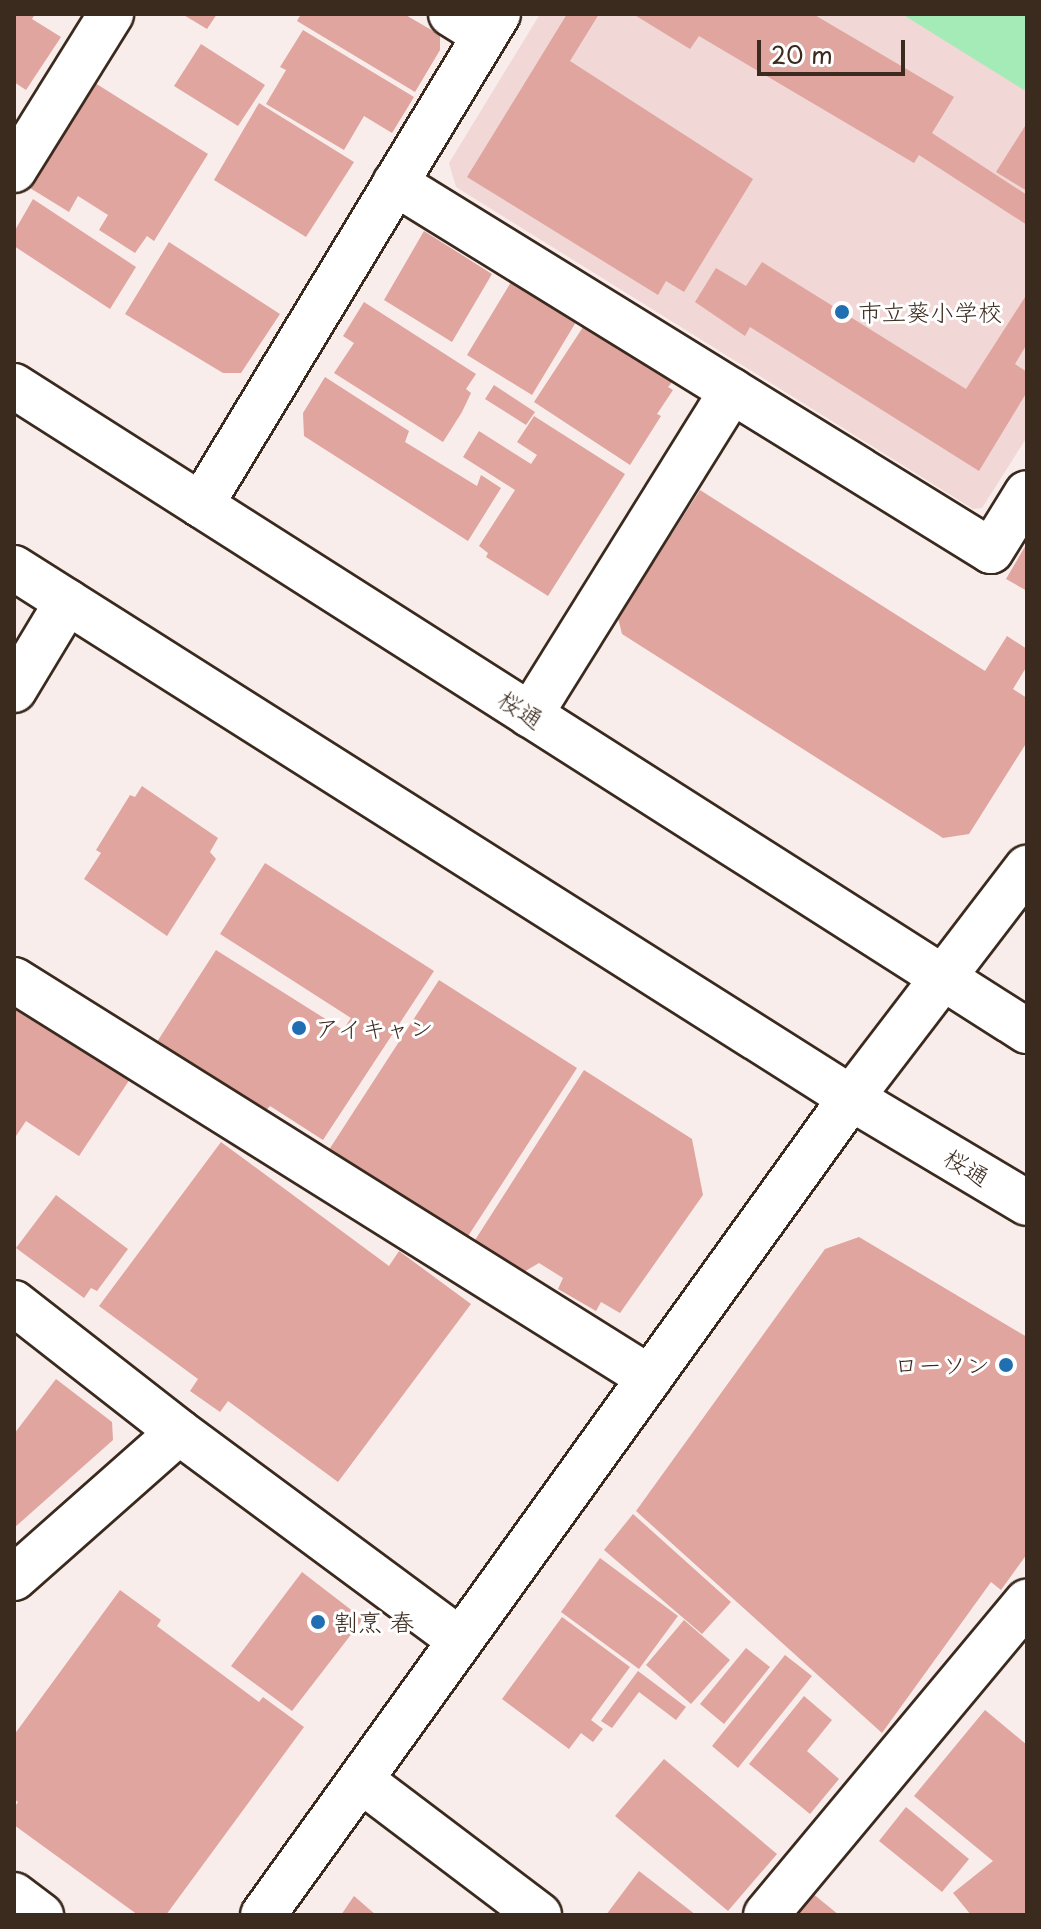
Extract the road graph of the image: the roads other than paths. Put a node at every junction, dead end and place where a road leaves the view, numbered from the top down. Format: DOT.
graph roads {
  1 [pos="111,14"];
  2 [pos="478,21"];
  3 [pos="14,170"];
  4 [pos="395,183"];
  5 [pos="14,386"];
  6 [pos="732,391"];
  7 [pos="1027,493"];
  8 [pos="201,505"];
  9 [pos="14,568"];
  10 [pos="67,602"];
  11 [pos="14,690"];
  12 [pos="530,715"];
  13 [pos="1027,868"];
  14 [pos="941,977"];
  15 [pos="14,980"];
  16 [pos="1027,1031"];
  17 [pos="851,1098"];
  18 [pos="1027,1203"];
  19 [pos="14,1303"];
  20 [pos="650,1378"];
  21 [pos="179,1432"];
  22 [pos="14,1578"];
  23 [pos="1027,1602"];
  24 [pos="459,1639"];
  25 [pos="362,1781"];
  26 [pos="14,1895"];
  27 [pos="41,1915"];
  28 [pos="263,1915"];
  29 [pos="539,1915"];
  30 [pos="766,1915"];
  1 -- 3 [label="street"];
  2 -- 4 [label="street"];
  4 -- 6 [label="street"];
  4 -- 8 [label="street"];
  5 -- 8 [label="street, 桜通"];
  6 -- 7 [label="street"];
  6 -- 12 [label="street"];
  8 -- 12 [label="street, 桜通"];
  9 -- 10 [label="street, 桜通"];
  10 -- 11 [label="street"];
  10 -- 17 [label="street, 桜通"];
  12 -- 14 [label="street, 桜通"];
  13 -- 14 [label="street"];
  14 -- 16 [label="street, 桜通"];
  14 -- 17 [label="street"];
  15 -- 20 [label="street"];
  17 -- 18 [label="street, 桜通"];
  17 -- 20 [label="street"];
  19 -- 21 [label="street"];
  20 -- 24 [label="street"];
  21 -- 22 [label="street"];
  21 -- 24 [label="street"];
  23 -- 30 [label="street"];
  24 -- 25 [label="street"];
  25 -- 28 [label="street"];
  25 -- 29 [label="street"];
  26 -- 27 [label="street"];
}
